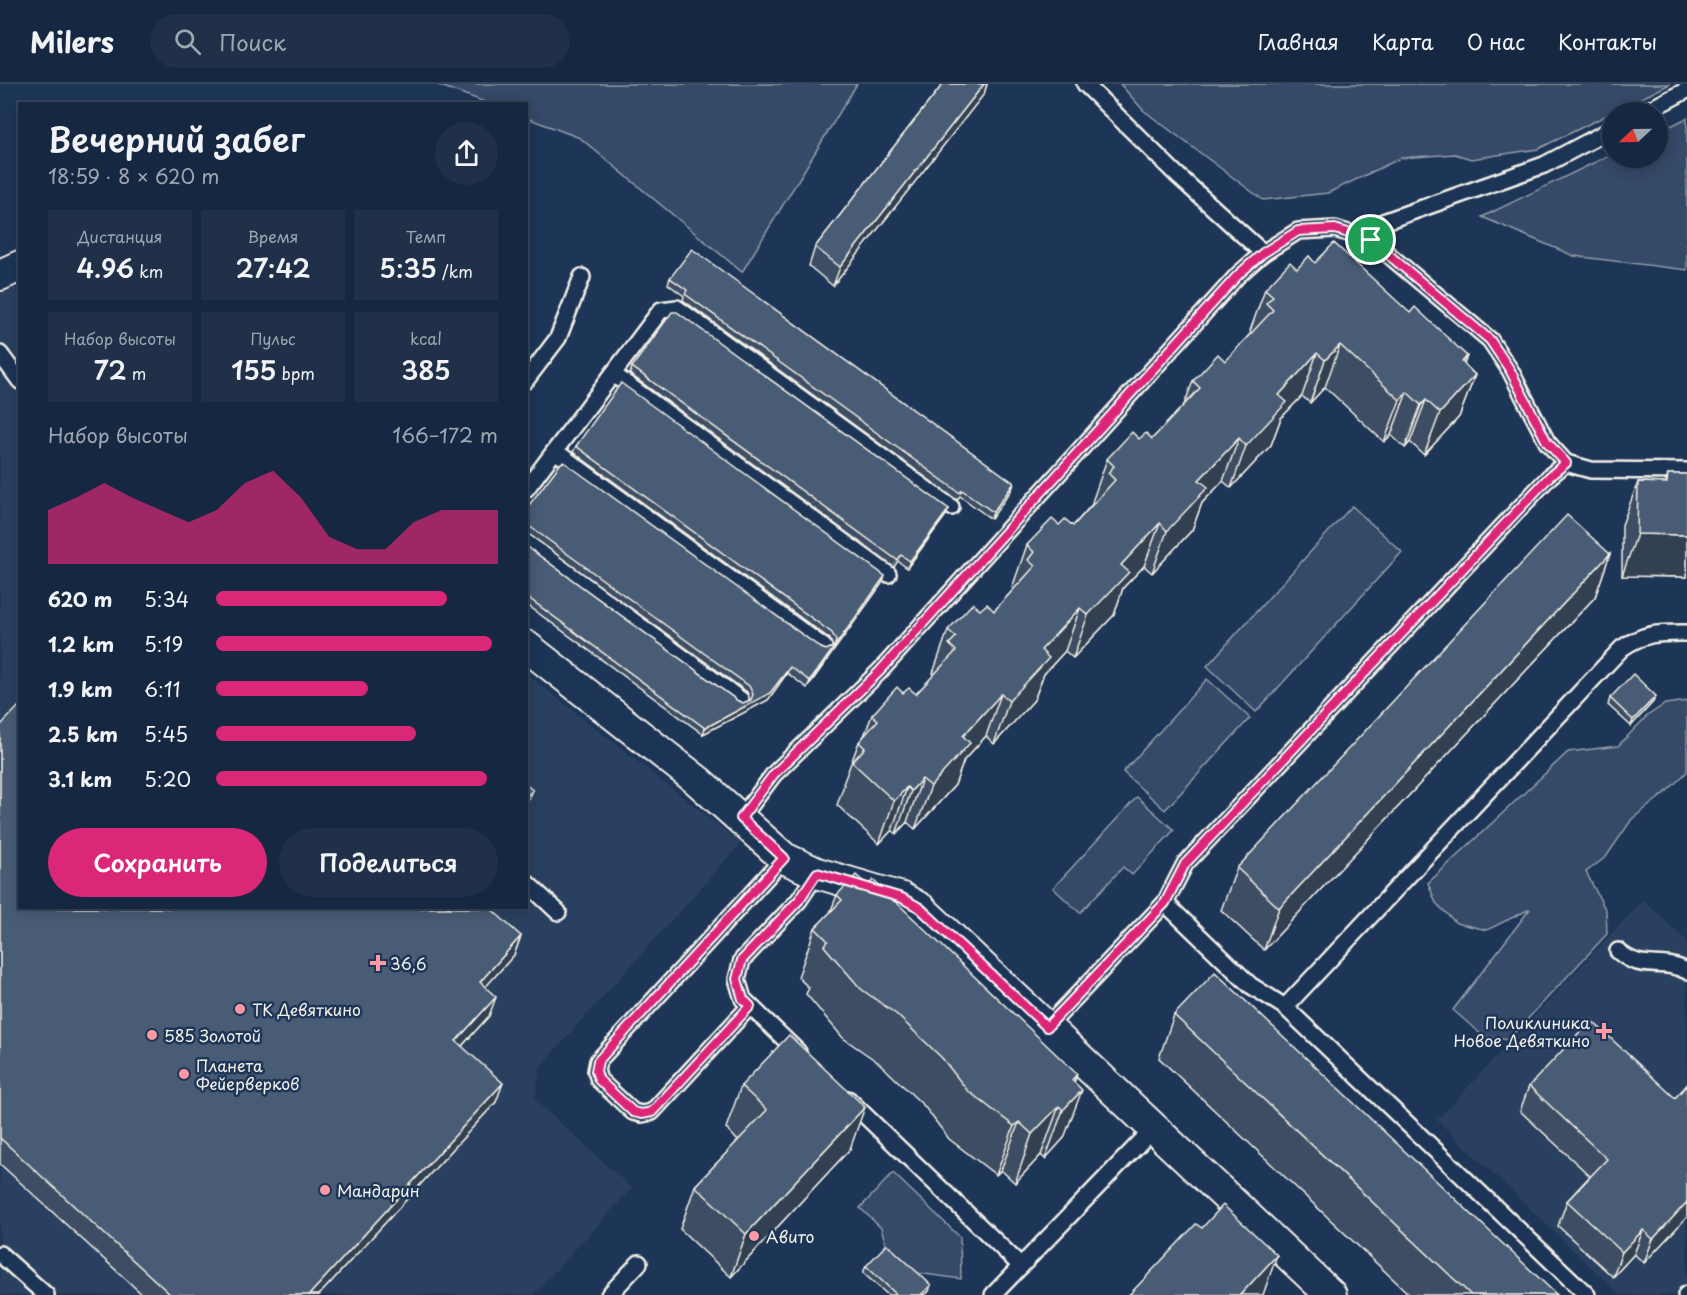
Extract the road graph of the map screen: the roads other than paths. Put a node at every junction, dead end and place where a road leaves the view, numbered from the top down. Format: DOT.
graph roads {
  1 [pos="1085,84"];
  2 [pos="1687,90"];
  3 [pos="1664,102"];
  4 [pos="1602,134"];
  5 [pos="1371,240"];
  6 [pos="1263,253"];
  7 [pos="18,267"];
  8 [pos="0,275"];
  9 [pos="582,277"];
  10 [pos="0,354"];
  11 [pos="613,374"];
  12 [pos="528,377"];
  13 [pos="18,378"];
  14 [pos="555,451"];
  15 [pos="1566,463"];
  16 [pos="1687,471"];
  17 [pos="528,486"];
  18 [pos="951,507"];
  19 [pos="528,543"];
  20 [pos="888,574"];
  21 [pos="1687,633"];
  22 [pos="824,647"];
  23 [pos="528,648"];
  24 [pos="741,700"];
  25 [pos="741,818"];
  26 [pos="784,858"];
  27 [pos="817,873"];
  28 [pos="528,884"];
  29 [pos="1165,903"];
  30 [pos="558,912"];
  31 [pos="1618,951"];
  32 [pos="1687,971"];
  33 [pos="750,1006"];
  34 [pos="1285,1007"];
  35 [pos="1047,1027"];
  36 [pos="807,1061"];
  37 [pos="832,1085"];
  38 [pos="1154,1128"];
  39 [pos="0,1254"];
  40 [pos="639,1263"];
  41 [pos="1021,1266"];
  42 [pos="46,1295"];
  43 [pos="609,1295"];
  44 [pos="993,1295"];
  45 [pos="1331,1295"];
  46 [pos="1587,1295"];
  1 -- 6 [label="lane"];
  2 -- 3 [label="lane"];
  4 -- 5 [label="lane"];
  5 -- 6 [label="lane"];
  5 -- 15 [label="lane"];
  6 -- 25 [label="lane"];
  7 -- 8 [label="street"];
  9 -- 12 [label="lane"];
  10 -- 13 [label="lane"];
  11 -- 14 [label="lane"];
  11 -- 18 [label="lane"];
  11 -- 20 [label="lane"];
  14 -- 17 [label="lane"];
  14 -- 22 [label="lane"];
  15 -- 16 [label="lane"];
  15 -- 29 [label="lane"];
  19 -- 24 [label="lane"];
  21 -- 34 [label="lane"];
  23 -- 25 [label="street"];
  25 -- 26 [label="street"];
  26 -- 27 [label="street"];
  26 -- 33 [label="lane"];
  27 -- 33 [label="lane"];
  27 -- 35 [label="street"];
  28 -- 30 [label="lane"];
  29 -- 34 [label="lane"];
  29 -- 35 [label="lane"];
  31 -- 32 [label="lane"];
  33 -- 36 [label="lane"];
  34 -- 46 [label="lane"];
  35 -- 38 [label="street"];
  37 -- 41 [label="lane"];
  38 -- 41 [label="lane"];
  38 -- 45 [label="street"];
  39 -- 42 [label="lane"];
  40 -- 43 [label="lane"];
  41 -- 44 [label="lane"];
}
